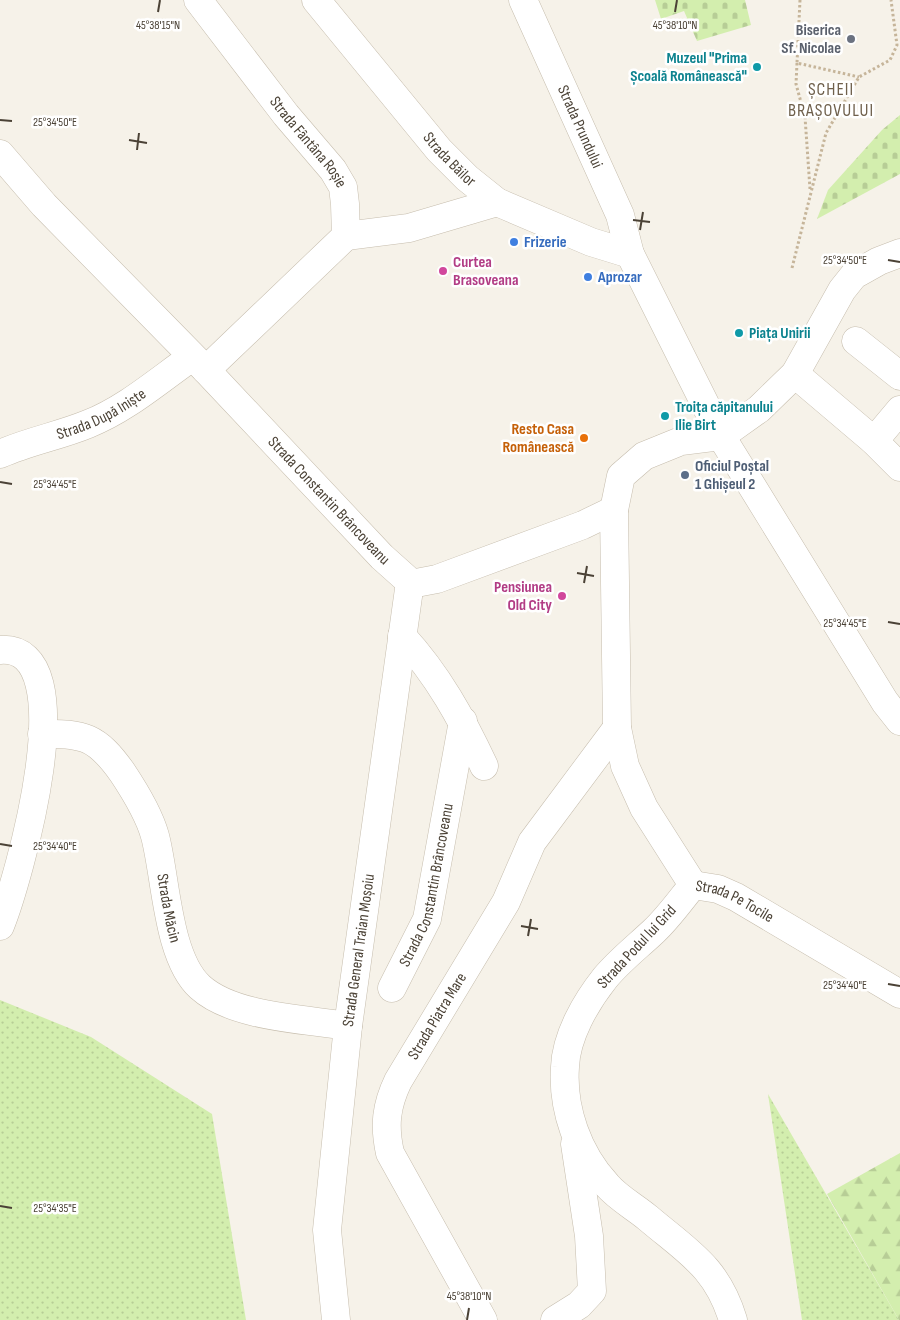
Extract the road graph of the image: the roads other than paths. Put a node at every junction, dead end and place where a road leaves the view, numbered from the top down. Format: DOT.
graph roads {
  1 [pos="198,0"];
  2 [pos="316,0"];
  3 [pos="523,0"];
  4 [pos="0,154"];
  5 [pos="498,202"];
  6 [pos="346,236"];
  7 [pos="900,253"];
  8 [pos="630,254"];
  9 [pos="856,340"];
  10 [pos="199,364"];
  11 [pos="795,374"];
  12 [pos="900,376"];
  13 [pos="900,410"];
  14 [pos="721,436"];
  15 [pos="874,441"];
  16 [pos="0,454"];
  17 [pos="900,467"];
  18 [pos="614,510"];
  19 [pos="410,582"];
  20 [pos="402,636"];
  21 [pos="0,650"];
  22 [pos="463,721"];
  23 [pos="900,721"];
  24 [pos="617,728"];
  25 [pos="42,734"];
  26 [pos="484,766"];
  27 [pos="693,885"];
  28 [pos="0,926"];
  29 [pos="392,988"];
  30 [pos="900,994"];
  31 [pos="348,1026"];
  32 [pos="572,1125"];
  33 [pos="336,1320"];
  34 [pos="483,1320"];
  35 [pos="554,1320"];
  36 [pos="733,1320"];
  1 -- 6 [label="street, Strada Fântâna Roșie"];
  2 -- 5 [label="street, Strada Băilor"];
  3 -- 8 [label="street, Strada Prundului"];
  4 -- 10 [label="street, Strada Constantin Brâncoveanu"];
  5 -- 6 [label="street"];
  5 -- 8 [label="street, Strada Băilor"];
  6 -- 10 [label="street"];
  7 -- 11 [label="street"];
  8 -- 14 [label="street"];
  9 -- 12 [label="street"];
  10 -- 16 [label="street, Strada După Iniște"];
  10 -- 19 [label="street, Strada Constantin Brâncoveanu"];
  11 -- 14 [label="street"];
  11 -- 15 [label="street"];
  13 -- 15 [label="street"];
  14 -- 18 [label="street"];
  14 -- 23 [label="street"];
  15 -- 17 [label="street"];
  18 -- 19 [label="street"];
  18 -- 24 [label="street"];
  19 -- 20 [label="street, Strada General Traian Moșoiu"];
  20 -- 22 [label="street"];
  20 -- 31 [label="street, Strada General Traian Moșoiu"];
  21 -- 25 [label="street"];
  22 -- 26 [label="street"];
  22 -- 29 [label="street, Strada Constantin Brâncoveanu"];
  24 -- 27 [label="street, Strada Pe Tocile"];
  24 -- 34 [label="street, Strada Piatra Mare"];
  25 -- 28 [label="street"];
  25 -- 31 [label="street, Strada Măcin"];
  27 -- 30 [label="street, Strada Pe Tocile"];
  27 -- 32 [label="street, Strada Podul lui Grid"];
  31 -- 33 [label="street, Strada General Traian Moșoiu"];
  32 -- 35 [label="street, Strada Podul lui Grid"];
  32 -- 36 [label="street, Strada Podul lui Grid"];
}
